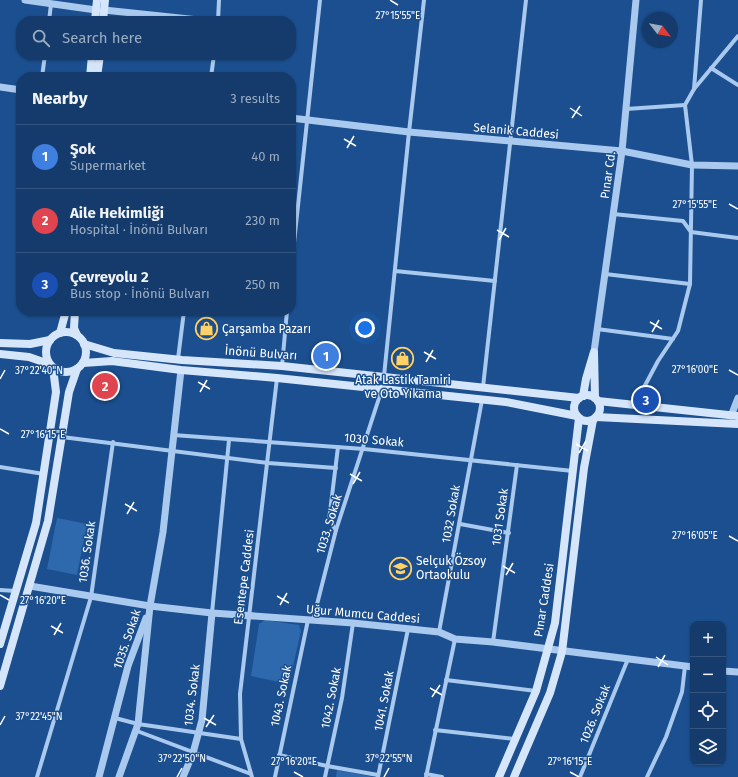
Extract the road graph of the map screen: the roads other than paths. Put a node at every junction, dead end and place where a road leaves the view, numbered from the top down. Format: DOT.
graph roads {
  1 [pos="25,0"];
  2 [pos="97,0"];
  3 [pos="105,0"];
  4 [pos="219,0"];
  5 [pos="320,0"];
  6 [pos="424,0"];
  7 [pos="526,0"];
  8 [pos="636,0"];
  9 [pos="701,0"];
  10 [pos="51,4"];
  11 [pos="100,10"];
  12 [pos="50,16"];
  13 [pos="97,16"];
  14 [pos="102,16"];
  15 [pos="159,16"];
  16 [pos="218,16"];
  17 [pos="738,36"];
  18 [pos="44,60"];
  19 [pos="92,60"];
  20 [pos="99,60"];
  21 [pos="214,60"];
  22 [pos="711,68"];
  23 [pos="43,72"];
  24 [pos="90,72"];
  25 [pos="98,72"];
  26 [pos="212,72"];
  27 [pos="738,85"];
  28 [pos="0,87"];
  29 [pos="16,89"];
  30 [pos="694,89"];
  31 [pos="685,105"];
  32 [pos="626,109"];
  33 [pos="296,119"];
  34 [pos="306,120"];
  35 [pos="409,132"];
  36 [pos="512,142"];
  37 [pos="622,151"];
  38 [pos="738,164"];
  39 [pos="692,165"];
  40 [pos="613,214"];
  41 [pos="296,218"];
  42 [pos="691,232"];
  43 [pos="738,238"];
  44 [pos="395,271"];
  45 [pos="605,274"];
  46 [pos="495,281"];
  47 [pos="690,284"];
  48 [pos="65,316"];
  49 [pos="75,316"];
  50 [pos="183,316"];
  51 [pos="287,316"];
  52 [pos="597,328"];
  53 [pos="60,333"];
  54 [pos="77,335"];
  55 [pos="672,339"];
  56 [pos="50,340"];
  57 [pos="0,342"];
  58 [pos="84,344"];
  59 [pos="594,352"];
  60 [pos="0,354"];
  61 [pos="178,359"];
  62 [pos="51,366"];
  63 [pos="80,366"];
  64 [pos="282,366"];
  65 [pos="181,370"];
  66 [pos="384,376"];
  67 [pos="277,378"];
  68 [pos="483,387"];
  69 [pos="382,389"];
  70 [pos="581,397"];
  71 [pos="738,398"];
  72 [pos="482,400"];
  73 [pos="597,400"];
  74 [pos="634,406"];
  75 [pos="735,416"];
  76 [pos="578,417"];
  77 [pos="595,418"];
  78 [pos="738,424"];
  79 [pos="173,435"];
  80 [pos="62,437"];
  81 [pos="229,440"];
  82 [pos="113,442"];
  83 [pos="270,443"];
  84 [pos="338,447"];
  85 [pos="364,449"];
  86 [pos="172,451"];
  87 [pos="227,458"];
  88 [pos="471,460"];
  89 [pos="268,463"];
  90 [pos="517,465"];
  91 [pos="0,466"];
  92 [pos="336,468"];
  93 [pos="573,471"];
  94 [pos="44,474"];
  95 [pos="460,524"];
  96 [pos="336,530"];
  97 [pos="508,533"];
  98 [pos="30,586"];
  99 [pos="0,590"];
  100 [pos="16,591"];
  101 [pos="91,597"];
  102 [pos="150,606"];
  103 [pos="212,613"];
  104 [pos="250,615"];
  105 [pos="310,620"];
  106 [pos="353,623"];
  107 [pos="408,629"];
  108 [pos="439,632"];
  109 [pos="455,639"];
  110 [pos="493,642"];
  111 [pos="0,644"];
  112 [pos="548,649"];
  113 [pos="562,652"];
  114 [pos="628,658"];
  115 [pos="685,666"];
  116 [pos="690,667"];
  117 [pos="726,670"];
  118 [pos="738,672"];
  119 [pos="446,680"];
  120 [pos="0,686"];
  121 [pos="536,691"];
  122 [pos="115,718"];
  123 [pos="138,728"];
  124 [pos="435,730"];
  125 [pos="199,734"];
  126 [pos="241,739"];
  127 [pos="515,739"];
  128 [pos="193,753"];
  129 [pos="279,755"];
  130 [pos="327,766"];
  131 [pos="252,776"];
  132 [pos="378,776"];
  133 [pos="426,776"];
  134 [pos="38,777"];
  135 [pos="99,777"];
  136 [pos="119,777"];
  137 [pos="183,777"];
  138 [pos="275,777"];
  139 [pos="325,777"];
  140 [pos="442,777"];
  141 [pos="499,777"];
  142 [pos="514,777"];
  143 [pos="580,777"];
  144 [pos="647,777"];
  1 -- 10 [label="street"];
  2 -- 11 [label="main road"];
  3 -- 11 [label="main road"];
  4 -- 16 [label="street"];
  5 -- 34 [label="street"];
  6 -- 35 [label="street"];
  7 -- 36 [label="street"];
  8 -- 32 [label="street, Pınar Cd."];
  9 -- 30 [label="street"];
  10 -- 11 [label="street"];
  10 -- 12 [label="street"];
  11 -- 13 [label="main road"];
  11 -- 14 [label="main road"];
  11 -- 15 [label="street"];
  17 -- 22 [label="street"];
  18 -- 23 [label="street"];
  19 -- 24 [label="main road"];
  20 -- 25 [label="main road"];
  21 -- 26 [label="street"];
  22 -- 27 [label="street"];
  22 -- 30 [label="street"];
  28 -- 29 [label="street"];
  30 -- 31 [label="street"];
  31 -- 32 [label="street"];
  31 -- 39 [label="street"];
  32 -- 37 [label="street, Pınar Cd."];
  33 -- 34 [label="street, Selanik Caddesi"];
  34 -- 35 [label="street, Selanik Caddesi"];
  34 -- 41 [label="street"];
  35 -- 36 [label="street, Selanik Caddesi"];
  35 -- 44 [label="street"];
  36 -- 37 [label="street, Selanik Caddesi"];
  36 -- 46 [label="street"];
  37 -- 39 [label="street, Selanik Caddesi"];
  37 -- 40 [label="street, Pınar Cd."];
  38 -- 39 [label="street, Selanik Caddesi"];
  39 -- 42 [label="street"];
  40 -- 42 [label="street"];
  40 -- 45 [label="street, Pınar Cd."];
  42 -- 43 [label="street"];
  42 -- 47 [label="street"];
  44 -- 46 [label="street"];
  44 -- 66 [label="street"];
  45 -- 47 [label="street"];
  45 -- 52 [label="street, Pınar Cd."];
  46 -- 68 [label="street"];
  47 -- 55 [label="street"];
  48 -- 53 [label="main road"];
  49 -- 54 [label="main road"];
  50 -- 61 [label="street"];
  51 -- 64 [label="street"];
  52 -- 55 [label="street"];
  52 -- 59 [label="street, Pınar Cd."];
  53 -- 54 [label="main road"];
  53 -- 56 [label="main road"];
  54 -- 58 [label="main road"];
  55 -- 74 [label="street"];
  56 -- 57 [label="main road"];
  56 -- 62 [label="main road"];
  58 -- 61 [label="main road, İnönü Bulvarı"];
  58 -- 63 [label="main road"];
  59 -- 70 [label="main road"];
  59 -- 73 [label="main road"];
  60 -- 62 [label="main road"];
  61 -- 64 [label="main road, İnönü Bulvarı"];
  62 -- 63 [label="main road"];
  62 -- 94 [label="main road"];
  63 -- 65 [label="main road, İnönü Bulvarı"];
  63 -- 80 [label="main road"];
  64 -- 66 [label="main road, İnönü Bulvarı"];
  64 -- 67 [label="main road"];
  65 -- 67 [label="main road, İnönü Bulvarı"];
  65 -- 79 [label="street"];
  66 -- 68 [label="main road, İnönü Bulvarı"];
  66 -- 69 [label="main road"];
  67 -- 69 [label="main road, İnönü Bulvarı"];
  67 -- 83 [label="street, Esentepe Caddesi"];
  68 -- 70 [label="main road, İnönü Bulvarı"];
  69 -- 72 [label="main road, İnönü Bulvarı"];
  69 -- 85 [label="street, 1033. Sokak"];
  70 -- 73 [label="main road"];
  70 -- 76 [label="main road"];
  71 -- 75 [label="street"];
  72 -- 76 [label="main road, İnönü Bulvarı"];
  72 -- 88 [label="street, 1032 Sokak"];
  73 -- 74 [label="main road"];
  73 -- 77 [label="main road"];
  74 -- 75 [label="main road"];
  76 -- 77 [label="main road"];
  76 -- 93 [label="main road, Pınar Caddesi"];
  77 -- 78 [label="main road"];
  77 -- 113 [label="main road, Pınar Caddesi"];
  79 -- 81 [label="street, 1030 Sokak"];
  79 -- 86 [label="street"];
  80 -- 82 [label="street"];
  80 -- 98 [label="main road"];
  81 -- 83 [label="street, 1030 Sokak"];
  81 -- 87 [label="street"];
  82 -- 86 [label="street"];
  82 -- 101 [label="street, 1036. Sokak"];
  83 -- 84 [label="street, 1030 Sokak"];
  83 -- 89 [label="street, Esentepe Caddesi"];
  84 -- 85 [label="street, 1030 Sokak"];
  84 -- 92 [label="street"];
  85 -- 88 [label="street, 1030 Sokak"];
  85 -- 96 [label="street, 1033. Sokak"];
  86 -- 87 [label="street"];
  86 -- 102 [label="street"];
  87 -- 89 [label="street"];
  87 -- 103 [label="street"];
  88 -- 90 [label="street, 1030 Sokak"];
  88 -- 95 [label="street, 1032 Sokak"];
  89 -- 92 [label="street"];
  89 -- 104 [label="street, Esentepe Caddesi"];
  90 -- 93 [label="street, 1030 Sokak"];
  90 -- 97 [label="street, 1031 Sokak"];
  91 -- 94 [label="street"];
  92 -- 96 [label="street"];
  93 -- 112 [label="main road, Pınar Caddesi"];
  94 -- 100 [label="main road"];
  95 -- 97 [label="street"];
  95 -- 108 [label="street, 1032 Sokak"];
  96 -- 105 [label="street, 1033. Sokak"];
  97 -- 110 [label="street, 1031 Sokak"];
  98 -- 101 [label="street, Uğur Mumcu Caddesi"];
  98 -- 120 [label="main road"];
  99 -- 100 [label="street"];
  100 -- 111 [label="main road"];
  101 -- 102 [label="street, Uğur Mumcu Caddesi"];
  101 -- 134 [label="street, 1036. Sokak"];
  102 -- 103 [label="street, Uğur Mumcu Caddesi"];
  102 -- 122 [label="street, 1035. Sokak"];
  102 -- 123 [label="street, 1035. Sokak"];
  103 -- 104 [label="street, Uğur Mumcu Caddesi"];
  103 -- 125 [label="street, 1034. Sokak"];
  104 -- 105 [label="street, Uğur Mumcu Caddesi"];
  104 -- 126 [label="street, Esentepe Caddesi"];
  105 -- 106 [label="street, Uğur Mumcu Caddesi"];
  105 -- 129 [label="street, 1043. Sokak"];
  106 -- 107 [label="street, Uğur Mumcu Caddesi"];
  106 -- 130 [label="street, 1042. Sokak"];
  107 -- 108 [label="street, Uğur Mumcu Caddesi"];
  107 -- 132 [label="street, 1041. Sokak"];
  108 -- 109 [label="street, Uğur Mumcu Caddesi"];
  109 -- 110 [label="street, Uğur Mumcu Caddesi"];
  109 -- 119 [label="street"];
  110 -- 112 [label="street, Uğur Mumcu Caddesi"];
  112 -- 113 [label="street, Uğur Mumcu Caddesi"];
  112 -- 121 [label="main road, Pınar Caddesi"];
  113 -- 114 [label="street, Uğur Mumcu Caddesi"];
  113 -- 142 [label="main road, Pınar Caddesi"];
  114 -- 115 [label="street, Uğur Mumcu Caddesi"];
  114 -- 143 [label="street, 1026. Sokak"];
  115 -- 116 [label="street, Uğur Mumcu Caddesi"];
  115 -- 144 [label="street"];
  117 -- 118 [label="street"];
  119 -- 121 [label="street"];
  119 -- 124 [label="street"];
  121 -- 127 [label="main road, Pınar Caddesi"];
  122 -- 123 [label="street"];
  122 -- 135 [label="street, 1035. Sokak"];
  123 -- 125 [label="street"];
  123 -- 128 [label="street"];
  123 -- 136 [label="street, 1035. Sokak"];
  124 -- 127 [label="street"];
  124 -- 133 [label="street"];
  125 -- 126 [label="street"];
  125 -- 128 [label="street, 1034. Sokak"];
  126 -- 131 [label="street, Esentepe Caddesi"];
  127 -- 141 [label="main road, Pınar Caddesi"];
  128 -- 131 [label="street"];
  128 -- 137 [label="street, 1034. Sokak"];
  129 -- 130 [label="street"];
  129 -- 138 [label="street, 1043. Sokak"];
  130 -- 132 [label="street"];
  130 -- 139 [label="street, 1042. Sokak"];
  133 -- 140 [label="street"];
}
